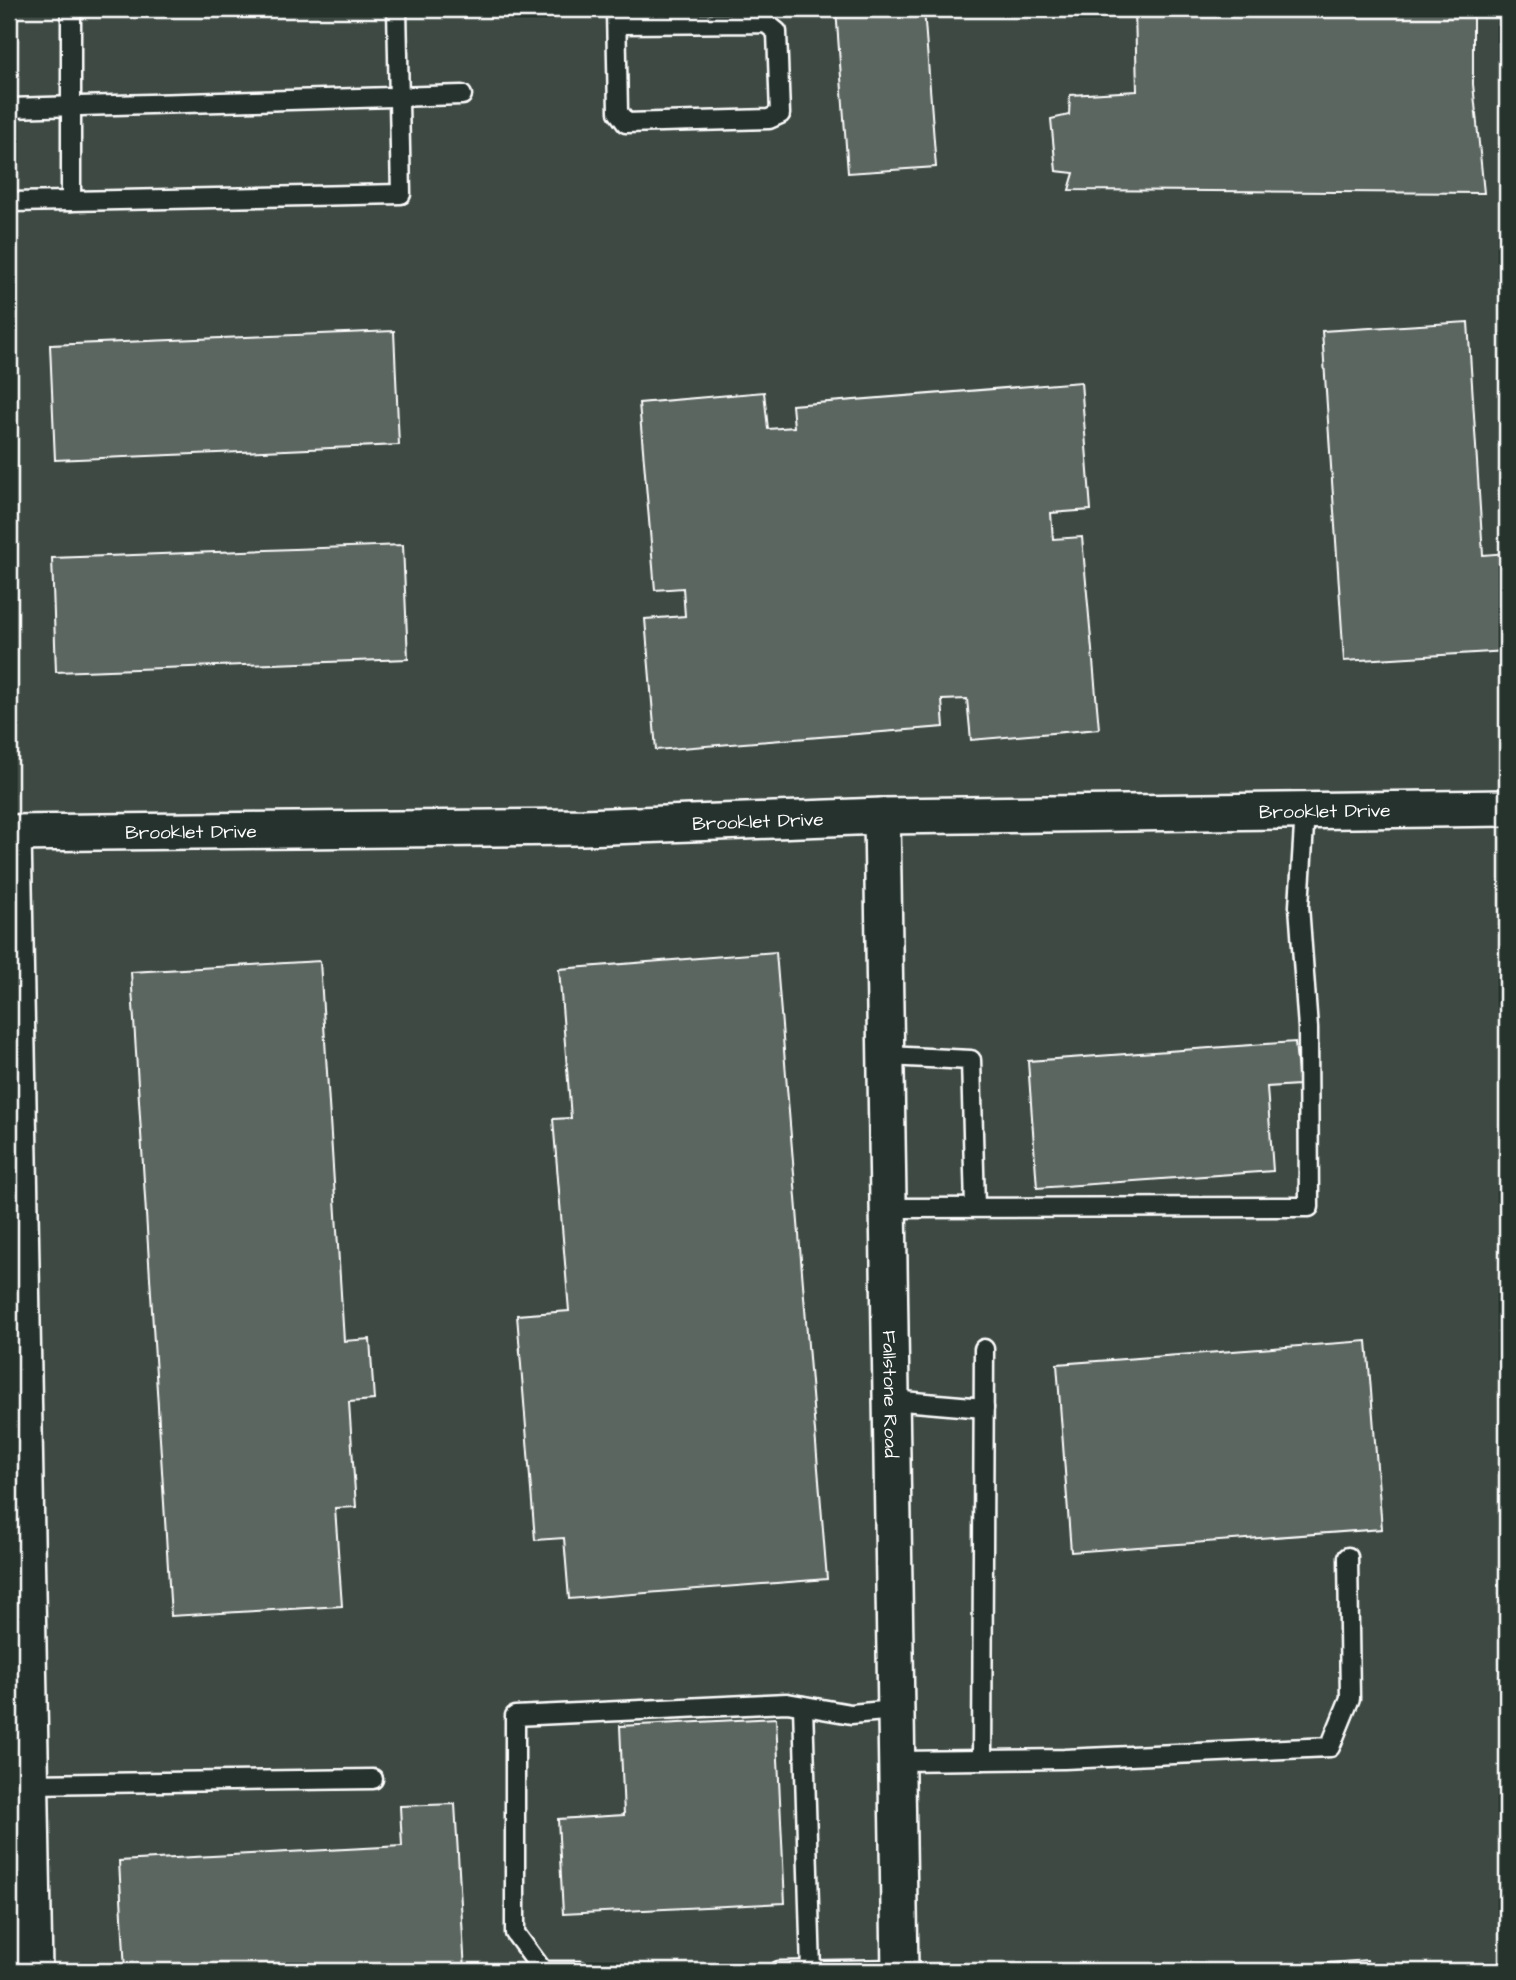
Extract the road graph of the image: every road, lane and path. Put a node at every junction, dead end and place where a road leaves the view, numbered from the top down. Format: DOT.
graph roads {
  1 [pos="71,9"];
  2 [pos="397,9"];
  3 [pos="617,17"];
  4 [pos="462,95"];
  5 [pos="399,97"];
  6 [pos="71,106"];
  7 [pos="9,108"];
  8 [pos="71,201"];
  9 [pos="9,202"];
  10 [pos="1507,808"];
  11 [pos="1305,810"];
  12 [pos="882,816"];
  13 [pos="11,833"];
  14 [pos="886,1056"];
  15 [pos="975,1207"];
  16 [pos="888,1208"];
  17 [pos="984,1349"];
  18 [pos="891,1401"];
  19 [pos="984,1408"];
  20 [pos="1348,1557"];
  21 [pos="803,1706"];
  22 [pos="895,1710"];
  23 [pos="982,1760"];
  24 [pos="897,1761"];
  25 [pos="373,1779"];
  26 [pos="32,1784"];
  27 [pos="900,1970"];
  28 [pos="34,1971"];
  29 [pos="580,1971"];
  30 [pos="779,1971"];
  31 [pos="811,1971"];
  1 -- 6 [label="lane"];
  2 -- 5 [label="lane"];
  3 -- 3 [label="lane"];
  4 -- 5 [label="lane"];
  5 -- 6 [label="lane"];
  5 -- 8 [label="lane"];
  6 -- 7 [label="lane"];
  6 -- 8 [label="lane"];
  8 -- 9 [label="lane"];
  10 -- 11 [label="street, Brooklet Drive"];
  11 -- 12 [label="street, Brooklet Drive"];
  11 -- 15 [label="lane"];
  12 -- 13 [label="street, Brooklet Drive"];
  12 -- 14 [label="street, Fallstone Road"];
  13 -- 26 [label="street"];
  14 -- 15 [label="lane"];
  14 -- 16 [label="street, Fallstone Road"];
  15 -- 16 [label="lane"];
  16 -- 18 [label="street, Fallstone Road"];
  17 -- 19 [label="lane"];
  18 -- 19 [label="lane"];
  18 -- 22 [label="street, Fallstone Road"];
  19 -- 23 [label="lane"];
  20 -- 23 [label="lane"];
  21 -- 22 [label="lane"];
  21 -- 29 [label="lane"];
  21 -- 31 [label="lane"];
  22 -- 24 [label="street, Fallstone Road"];
  23 -- 24 [label="lane"];
  24 -- 27 [label="street, Fallstone Road"];
  25 -- 26 [label="lane"];
  26 -- 28 [label="street"];
  27 -- 31 [label="lane"];
  30 -- 31 [label="lane"];
}
